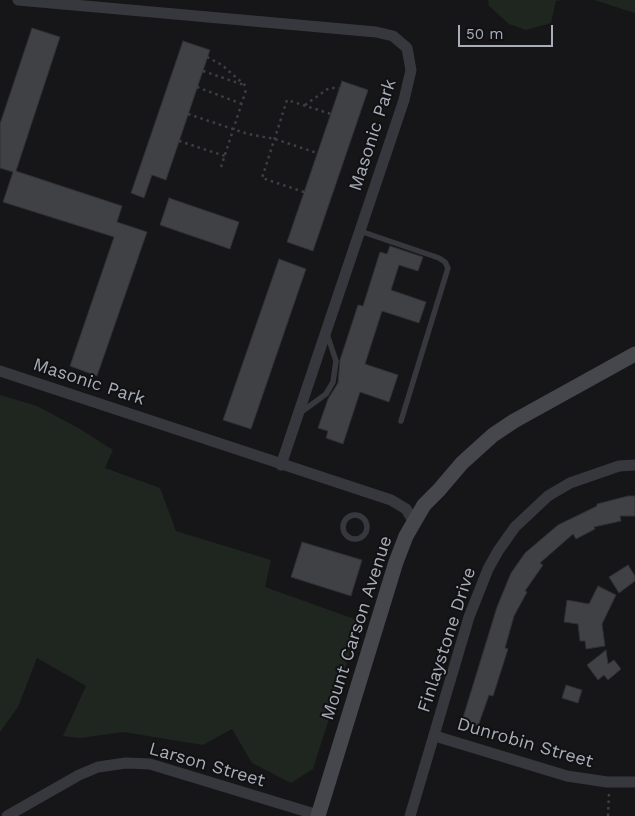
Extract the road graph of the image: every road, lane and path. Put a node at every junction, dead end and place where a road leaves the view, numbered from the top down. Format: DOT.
graph roads {
  1 [pos="18,0"];
  2 [pos="207,57"];
  3 [pos="203,71"];
  4 [pos="197,87"];
  5 [pos="248,87"];
  6 [pos="340,88"];
  7 [pos="242,104"];
  8 [pos="305,105"];
  9 [pos="188,114"];
  10 [pos="331,114"];
  11 [pos="234,128"];
  12 [pos="275,139"];
  13 [pos="179,141"];
  14 [pos="318,153"];
  15 [pos="225,156"];
  16 [pos="221,167"];
  17 [pos="304,192"];
  18 [pos="360,231"];
  19 [pos="326,332"];
  20 [pos="635,354"];
  21 [pos="0,371"];
  22 [pos="298,414"];
  23 [pos="401,421"];
  24 [pos="281,465"];
  25 [pos="635,465"];
  26 [pos="414,522"];
  27 [pos="360,539"];
  28 [pos="435,736"];
  29 [pos="610,782"];
  30 [pos="635,782"];
  31 [pos="8,816"];
  32 [pos="318,816"];
  33 [pos="410,816"];
  34 [pos="608,816"];
  1 -- 18 [label="street, Masonic Park"];
  2 -- 5 [label="path"];
  3 -- 5 [label="path"];
  4 -- 7 [label="path"];
  5 -- 7 [label="path"];
  6 -- 8 [label="path"];
  7 -- 11 [label="path"];
  8 -- 10 [label="path"];
  8 -- 12 [label="path"];
  9 -- 11 [label="path"];
  11 -- 12 [label="path"];
  11 -- 15 [label="path"];
  12 -- 14 [label="path"];
  12 -- 17 [label="path"];
  13 -- 15 [label="path"];
  15 -- 16 [label="path"];
  18 -- 19 [label="street, Masonic Park"];
  18 -- 23 [label="lane"];
  19 -- 22 [label="street, Masonic Park"];
  19 -- 22 [label="lane"];
  20 -- 26 [label="main road, Mount Carson Avenue"];
  21 -- 24 [label="street, Masonic Park"];
  22 -- 24 [label="street, Masonic Park"];
  24 -- 26 [label="street, Masonic Park"];
  25 -- 28 [label="street, Finlaystone Drive"];
  26 -- 32 [label="main road, Mount Carson Avenue"];
  27 -- 27 [label="lane"];
  28 -- 29 [label="street, Dunrobin Street"];
  28 -- 33 [label="street, Finlaystone Drive"];
  29 -- 30 [label="street, Dunrobin Street"];
  29 -- 34 [label="path"];
  31 -- 32 [label="street, Larson Street"];
}
